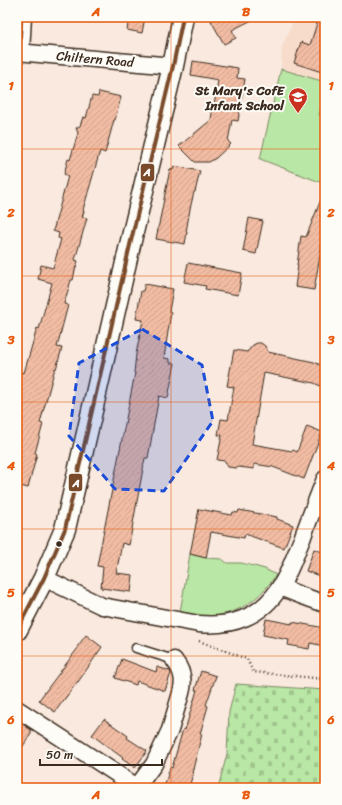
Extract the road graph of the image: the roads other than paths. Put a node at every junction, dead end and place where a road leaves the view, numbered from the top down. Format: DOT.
graph roads {
  1 [pos="27,17"];
  2 [pos="183,17"];
  3 [pos="21,53"];
  4 [pos="173,66"];
  5 [pos="325,479"];
  6 [pos="44,578"];
  7 [pos="280,586"];
  8 [pos="325,604"];
  9 [pos="17,630"];
  10 [pos="136,648"];
  11 [pos="174,660"];
  12 [pos="17,709"];
  13 [pos="137,788"];
  1 -- 3 [label="lane"];
  2 -- 4 [label="street"];
  3 -- 4 [label="street, Chiltern Road"];
  4 -- 6 [label="street"];
  5 -- 7 [label="street"];
  6 -- 7 [label="street"];
  6 -- 9 [label="street"];
  7 -- 8 [label="street"];
  10 -- 11 [label="lane"];
  11 -- 13 [label="street"];
  12 -- 13 [label="street"];
}
